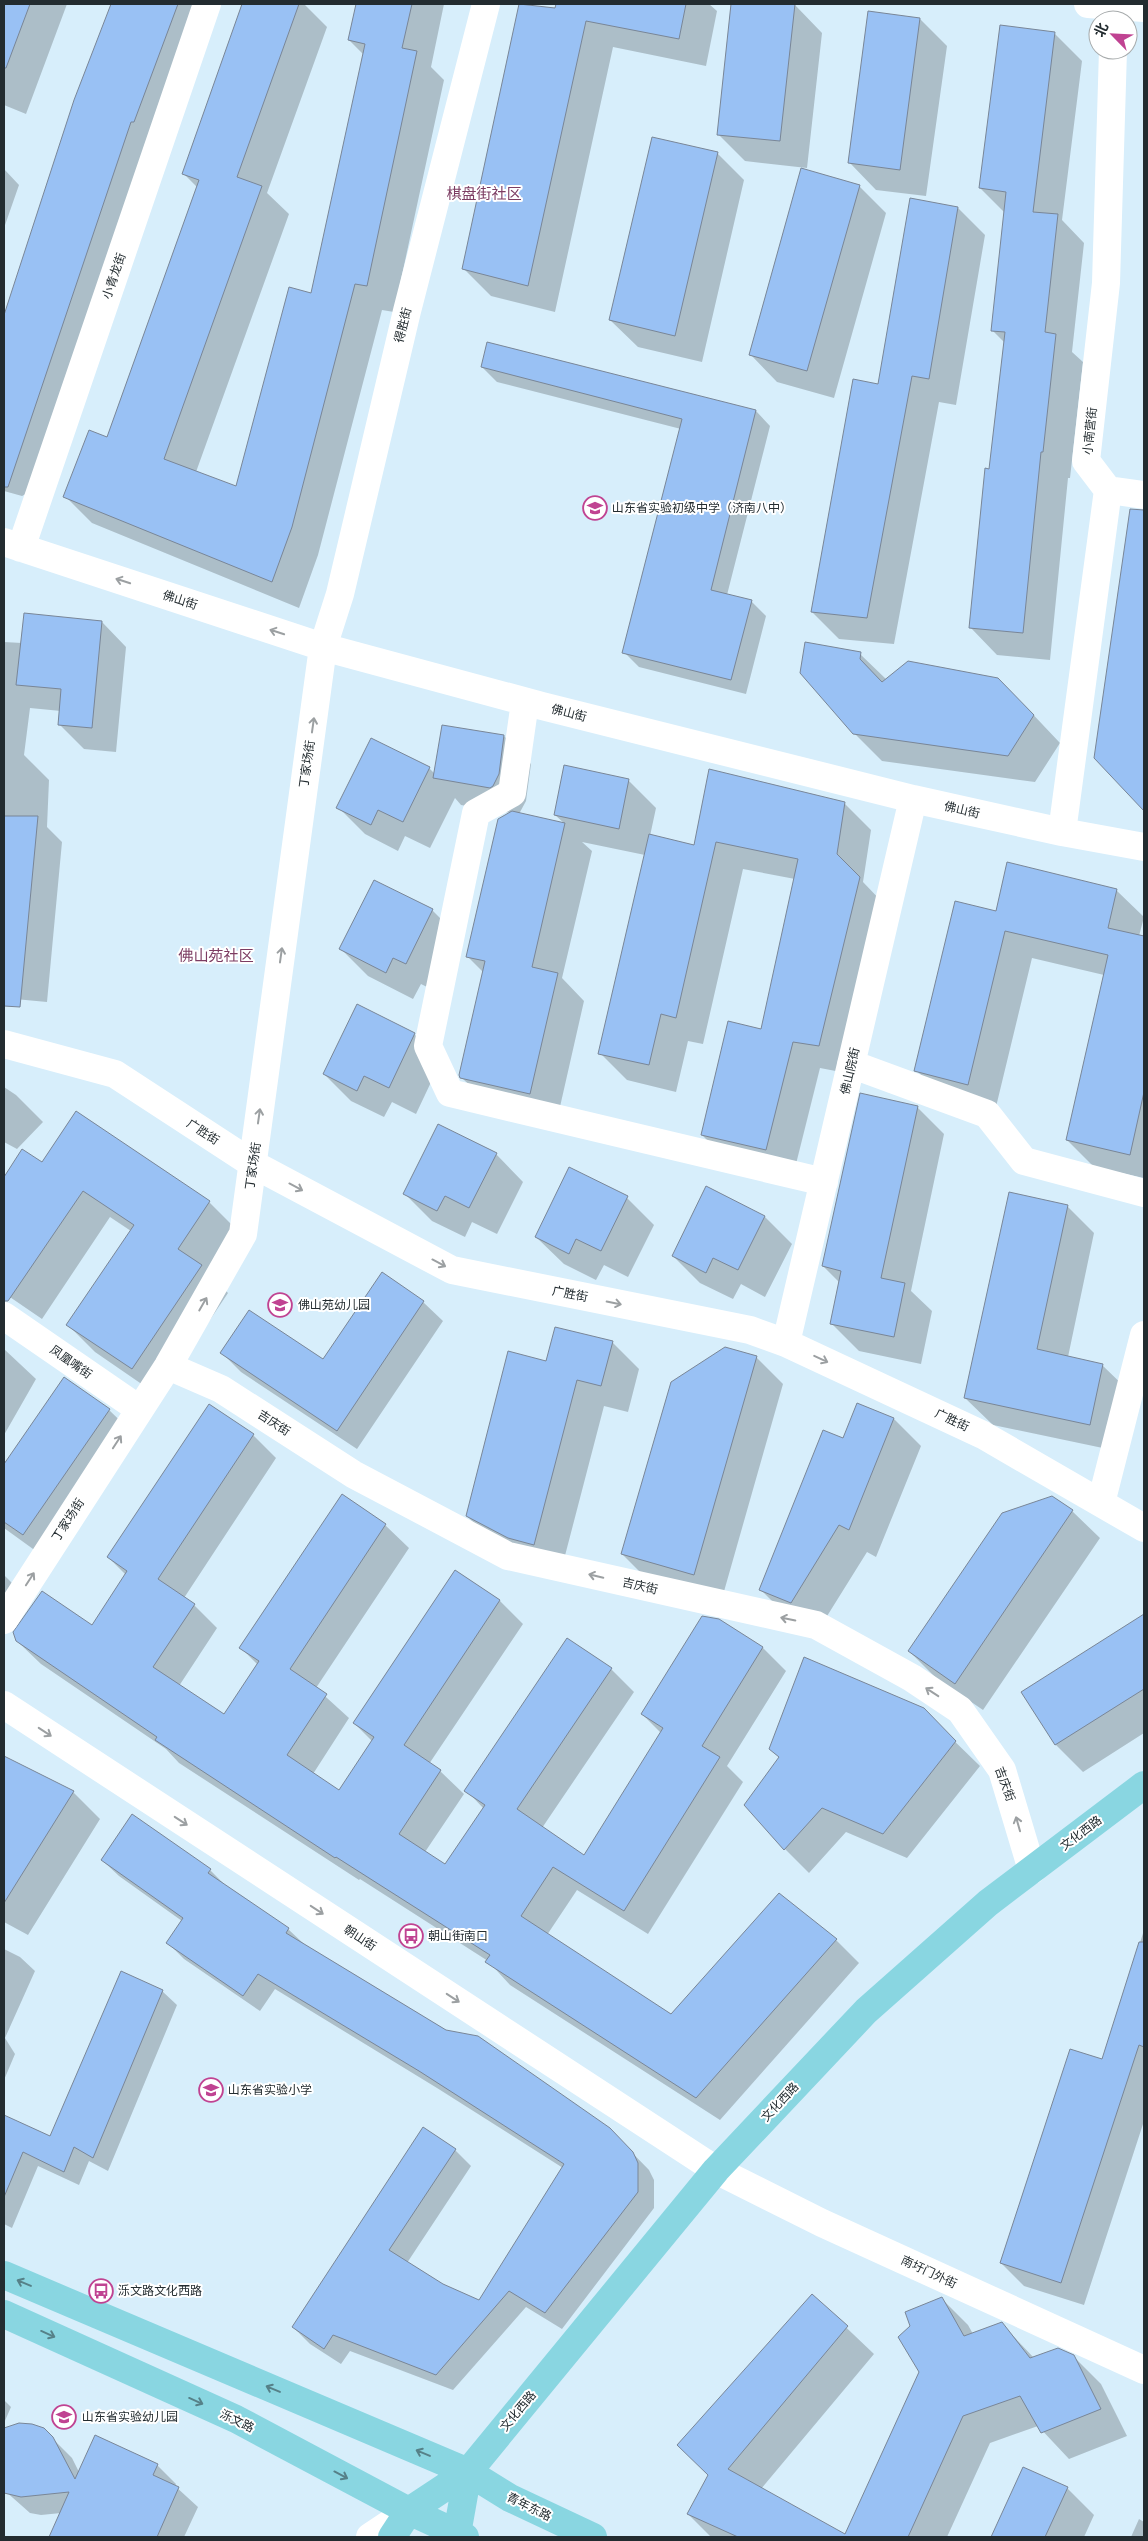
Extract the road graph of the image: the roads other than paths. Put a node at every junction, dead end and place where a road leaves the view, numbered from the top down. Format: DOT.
graph roads {
  1 [pos="207,4"];
  2 [pos="486,4"];
  3 [pos="1144,8"];
  4 [pos="1105,10"];
  5 [pos="1113,60"];
  6 [pos="1108,490"];
  7 [pos="1144,495"];
  8 [pos="13,545"];
  9 [pos="324,647"];
  10 [pos="525,702"];
  11 [pos="913,799"];
  12 [pos="1062,832"];
  13 [pos="1144,847"];
  14 [pos="4,1044"];
  15 [pos="851,1064"];
  16 [pos="253,1164"];
  17 [pos="824,1182"];
  18 [pos="1144,1193"];
  19 [pos="4,1316"];
  20 [pos="1144,1334"];
  21 [pos="786,1343"];
  22 [pos="168,1366"];
  23 [pos="139,1409"];
  24 [pos="1101,1502"];
  25 [pos="1144,1528"];
  26 [pos="4,1620"];
  27 [pos="4,1705"];
  28 [pos="1144,1785"];
  29 [pos="1032,1870"];
  30 [pos="716,2170"];
  31 [pos="4,2275"];
  32 [pos="4,2314"];
  33 [pos="1144,2370"];
  34 [pos="468,2472"];
  35 [pos="409,2511"];
  36 [pos="459,2536"];
  37 [pos="370,2537"];
  38 [pos="392,2537"];
  39 [pos="593,2537"];
  1 -- 8 [label="street, 小青龙街"];
  2 -- 9 [label="street, 得胜街"];
  3 -- 4 [label="street"];
  5 -- 6 [label="street, 小南营街"];
  6 -- 7 [label="street"];
  6 -- 12 [label="street"];
  9 -- 8 [label="street, 佛山街, one-way"];
  9 -- 10 [label="street, 佛山街"];
  16 -- 9 [label="street, 丁家场街, one-way"];
  10 -- 11 [label="street, 佛山街"];
  10 -- 17 [label="street"];
  11 -- 12 [label="street, 佛山街"];
  11 -- 15 [label="street, 佛山院街"];
  12 -- 13 [label="street, 佛山街"];
  14 -- 16 [label="street, 广胜街"];
  15 -- 17 [label="street, 佛山院街"];
  15 -- 18 [label="street"];
  16 -- 21 [label="street, 广胜街, one-way"];
  22 -- 16 [label="street, 丁家场街, one-way"];
  17 -- 21 [label="street, 佛山院街"];
  19 -- 23 [label="street, 凤凰嘴街"];
  20 -- 24 [label="street"];
  21 -- 24 [label="street, 广胜街, one-way"];
  22 -- 23 [label="street, 丁家场街"];
  29 -- 22 [label="street, 吉庆街, one-way"];
  26 -- 23 [label="street, 丁家场街, one-way"];
  24 -- 25 [label="street, 广胜街"];
  27 -- 30 [label="street, 朝山街, one-way"];
  28 -- 29 [label="main road, 文化西路"];
  29 -- 30 [label="main road, 文化西路"];
  30 -- 33 [label="street, 南圩门外街"];
  30 -- 34 [label="main road, 文化西路"];
  34 -- 31 [label="main road, one-way"];
  32 -- 35 [label="main road, 泺文路, one-way"];
  34 -- 35 [label="main road, 文化西路"];
  34 -- 36 [label="main road, 文化西路"];
  34 -- 39 [label="main road, 青年东路"];
  35 -- 36 [label="main road, 泺文路"];
  35 -- 37 [label="street"];
  35 -- 38 [label="main road, 文化西路"];
}
